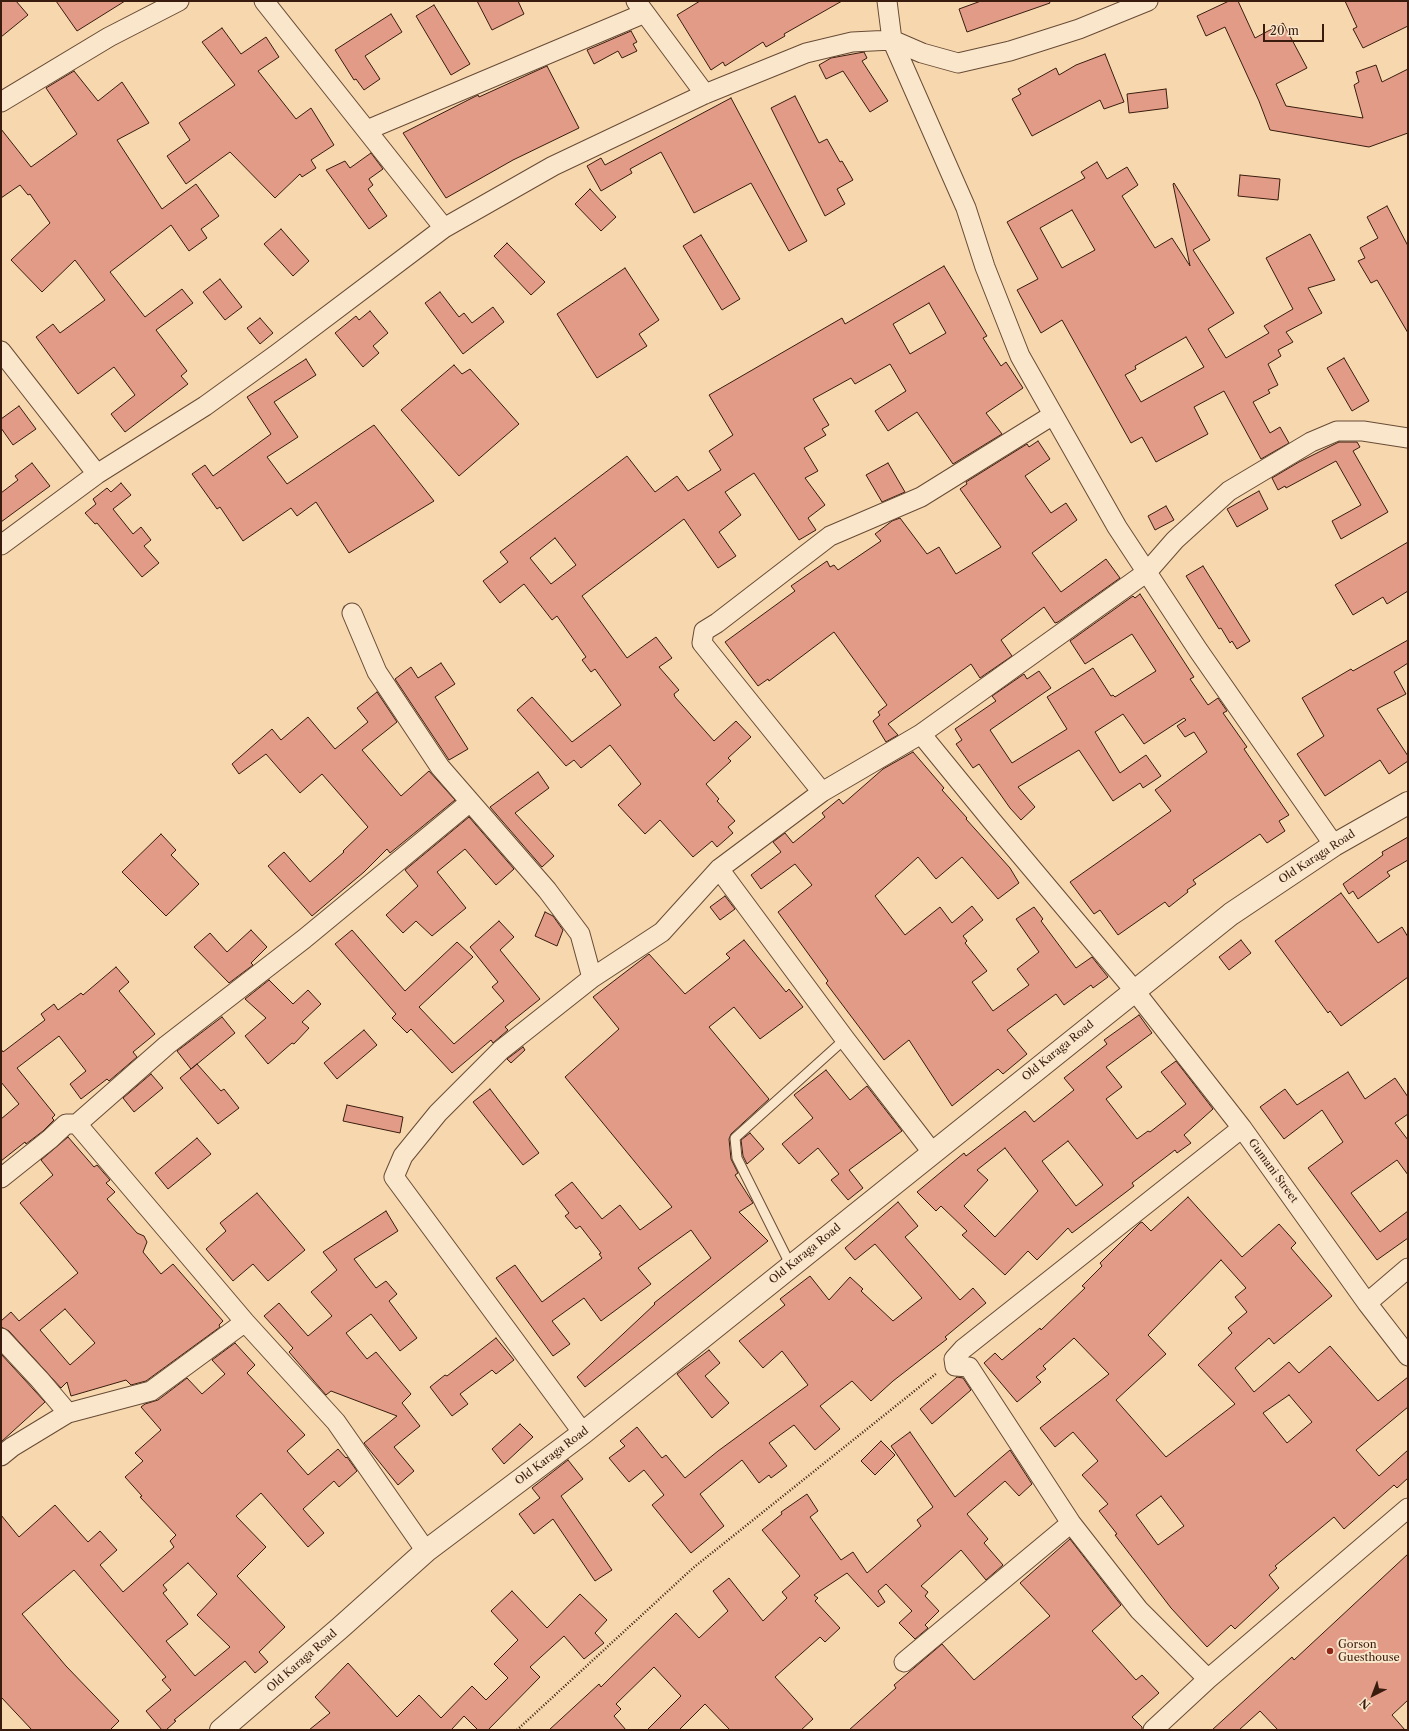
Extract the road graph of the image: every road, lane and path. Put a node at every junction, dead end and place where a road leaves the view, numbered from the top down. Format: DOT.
graph roads {
  1 [pos="179,1"];
  2 [pos="264,1"];
  3 [pos="887,1"];
  4 [pos="1148,1"];
  5 [pos="641,7"];
  6 [pos="892,40"];
  7 [pos="705,94"];
  8 [pos="1,102"];
  9 [pos="367,130"];
  10 [pos="444,228"];
  11 [pos="1,350"];
  12 [pos="1053,415"];
  13 [pos="1408,438"];
  14 [pos="97,474"];
  15 [pos="1,545"];
  16 [pos="1146,572"];
  17 [pos="352,613"];
  18 [pos="921,734"];
  19 [pos="822,792"];
  20 [pos="470,802"];
  21 [pos="1408,803"];
  22 [pos="1334,845"];
  23 [pos="720,869"];
  24 [pos="592,978"];
  25 [pos="1134,990"];
  26 [pos="845,1039"];
  27 [pos="77,1124"];
  28 [pos="1242,1128"];
  29 [pos="932,1152"];
  30 [pos="1,1178"];
  31 [pos="791,1266"];
  32 [pos="1408,1268"];
  33 [pos="1367,1303"];
  34 [pos="245,1322"];
  35 [pos="1,1338"];
  36 [pos="1408,1356"];
  37 [pos="954,1359"];
  38 [pos="68,1413"];
  39 [pos="583,1432"];
  40 [pos="1,1456"];
  41 [pos="1408,1508"];
  42 [pos="1071,1523"];
  43 [pos="426,1551"];
  44 [pos="904,1662"];
  45 [pos="1208,1679"];
  46 [pos="221,1730"];
  47 [pos="517,1730"];
  48 [pos="1152,1730"];
  1 -- 8 [label="street"];
  2 -- 9 [label="street"];
  3 -- 6 [label="street"];
  4 -- 6 [label="street"];
  5 -- 7 [label="street"];
  5 -- 9 [label="street"];
  6 -- 7 [label="street"];
  6 -- 12 [label="street"];
  7 -- 10 [label="street"];
  9 -- 10 [label="street"];
  10 -- 14 [label="street"];
  11 -- 14 [label="street"];
  12 -- 16 [label="street"];
  12 -- 19 [label="street"];
  13 -- 16 [label="street"];
  14 -- 15 [label="street"];
  16 -- 18 [label="street"];
  16 -- 22 [label="street"];
  17 -- 20 [label="street"];
  18 -- 19 [label="street"];
  18 -- 25 [label="street, Gumani Street"];
  19 -- 23 [label="street"];
  20 -- 24 [label="street"];
  20 -- 27 [label="street"];
  21 -- 22 [label="street, Old Karaga Road"];
  22 -- 25 [label="street, Old Karaga Road"];
  23 -- 24 [label="street"];
  23 -- 26 [label="street"];
  24 -- 39 [label="street"];
  25 -- 28 [label="street, Gumani Street"];
  25 -- 29 [label="street, Old Karaga Road"];
  26 -- 29 [label="street"];
  26 -- 31 [label="lane"];
  27 -- 30 [label="street"];
  27 -- 34 [label="street"];
  28 -- 33 [label="street, Gumani Street"];
  28 -- 37 [label="street"];
  29 -- 31 [label="street, Old Karaga Road"];
  31 -- 39 [label="street, Old Karaga Road"];
  32 -- 33 [label="street"];
  33 -- 36 [label="street, Gumani Street"];
  34 -- 38 [label="street"];
  34 -- 43 [label="street"];
  35 -- 38 [label="street"];
  37 -- 42 [label="street"];
  37 -- 47 [label="path"];
  38 -- 40 [label="street"];
  39 -- 43 [label="street, Old Karaga Road"];
  41 -- 45 [label="street"];
  42 -- 44 [label="street"];
  42 -- 45 [label="street"];
  43 -- 46 [label="street, Old Karaga Road"];
  45 -- 48 [label="street"];
}
